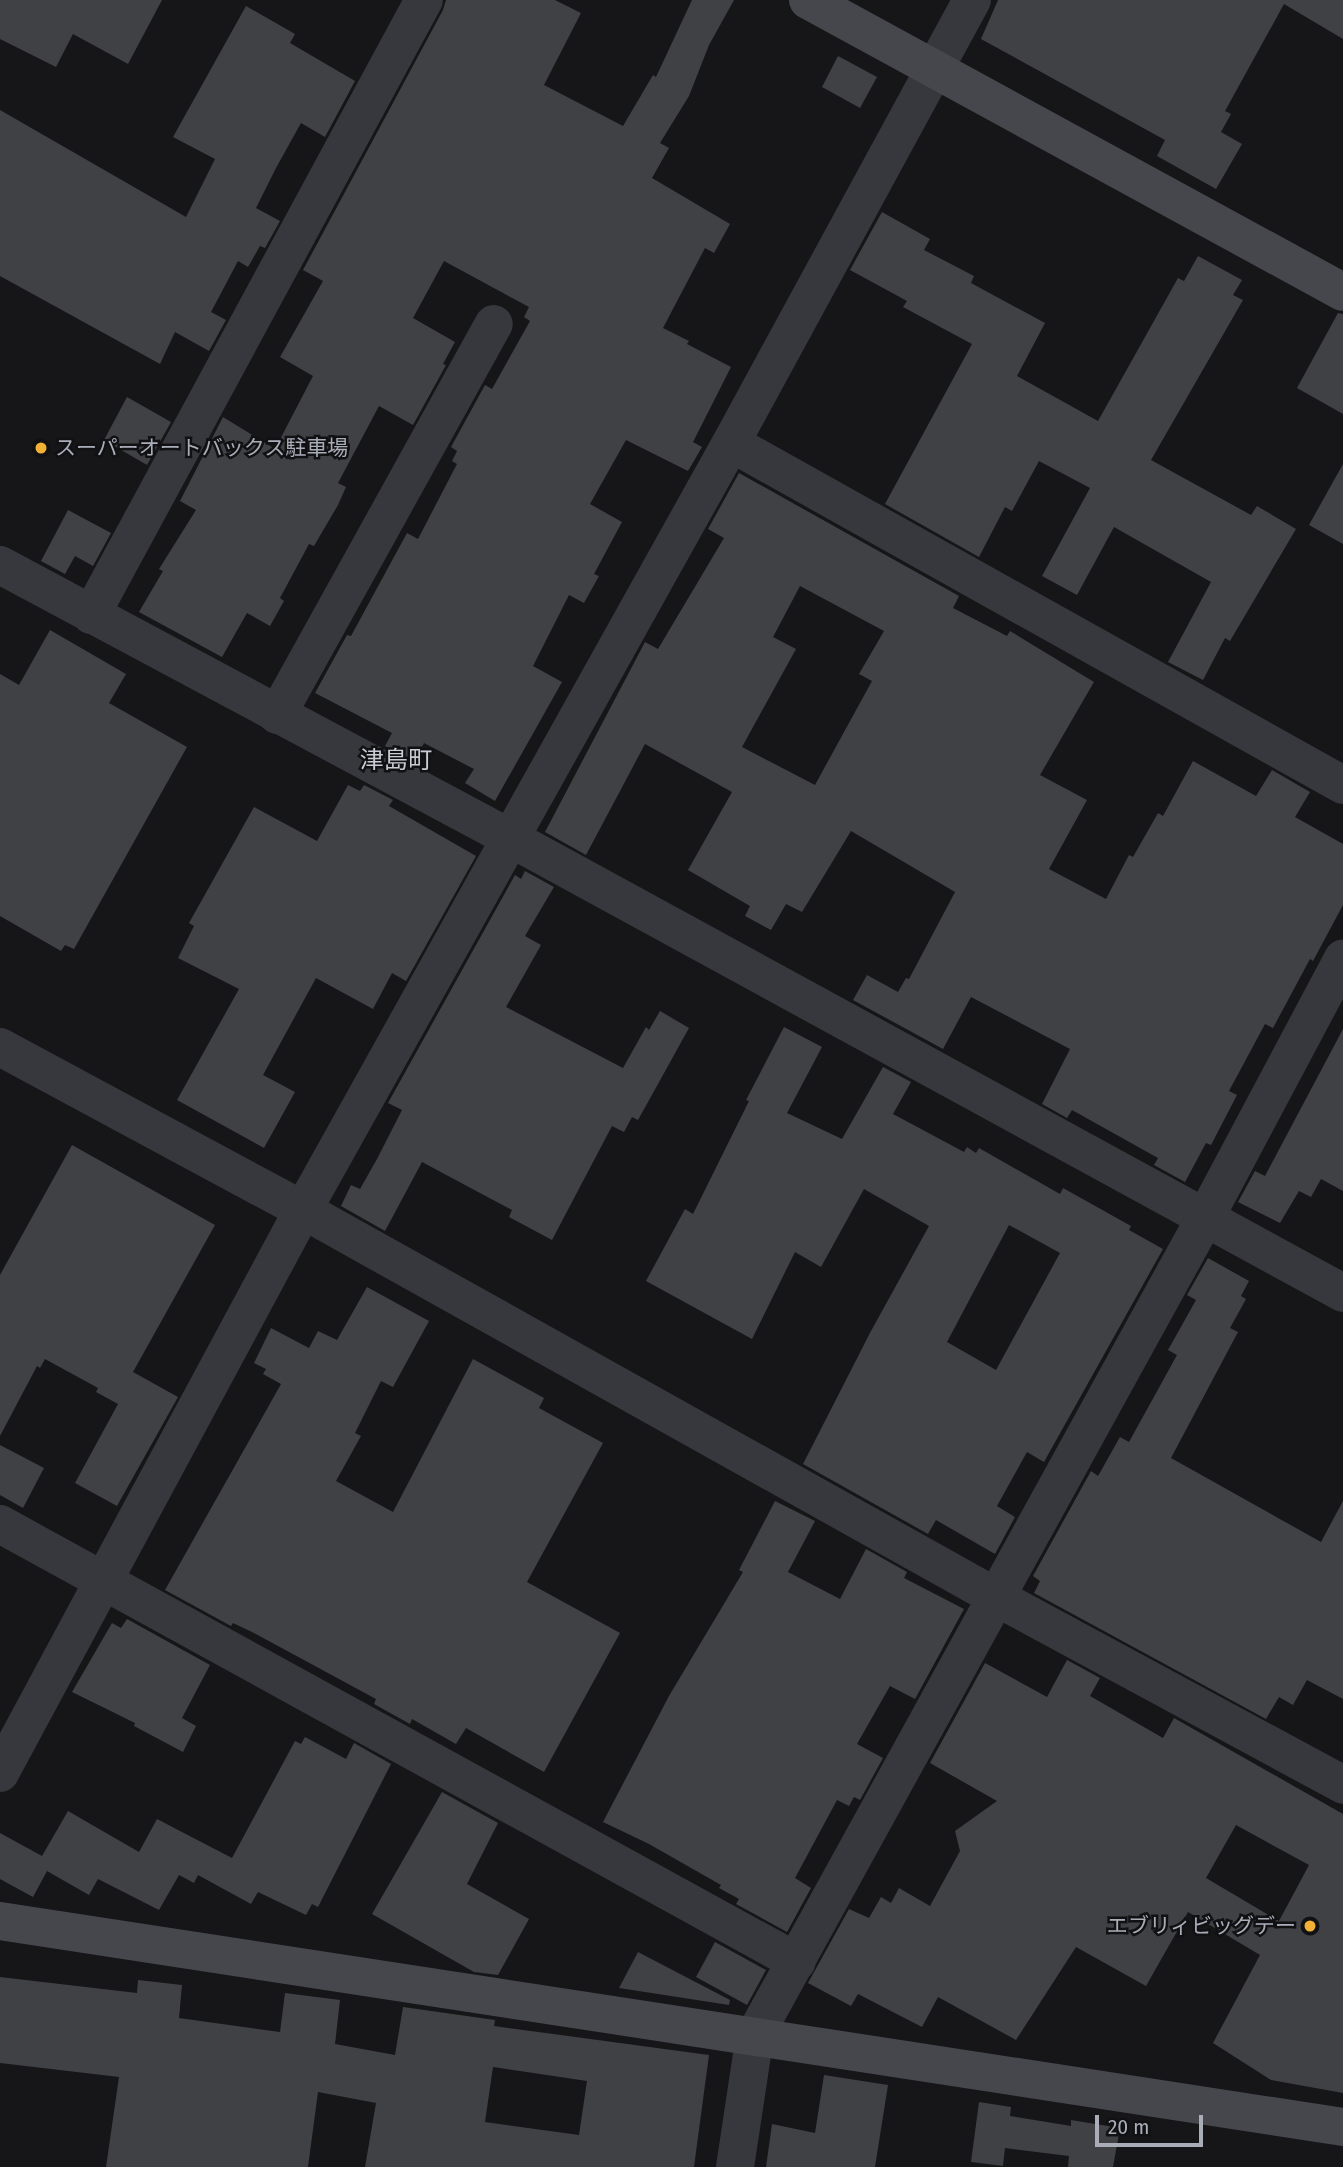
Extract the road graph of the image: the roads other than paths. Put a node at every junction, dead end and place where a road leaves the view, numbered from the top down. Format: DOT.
graph roads {
  1 [pos="424,0"];
  2 [pos="808,0"];
  3 [pos="972,0"];
  4 [pos="936,67"];
  5 [pos="1343,292"];
  6 [pos="494,324"];
  7 [pos="731,443"];
  8 [pos="0,565"];
  9 [pos="91,615"];
  10 [pos="277,715"];
  11 [pos="1343,785"];
  12 [pos="510,838"];
  13 [pos="1343,958"];
  14 [pos="0,1047"];
  15 [pos="303,1210"];
  16 [pos="1205,1218"];
  17 [pos="1343,1293"];
  18 [pos="0,1524"];
  19 [pos="103,1580"];
  20 [pos="996,1597"];
  21 [pos="0,1773"];
  22 [pos="1343,1785"];
  23 [pos="0,1921"];
  24 [pos="797,1962"];
  25 [pos="755,2035"];
  26 [pos="1343,2127"];
  27 [pos="735,2167"];
  1 -- 9 [label="street"];
  2 -- 4 [label="street"];
  3 -- 4 [label="street"];
  4 -- 5 [label="street"];
  4 -- 7 [label="street"];
  6 -- 10 [label="street"];
  7 -- 11 [label="street"];
  7 -- 12 [label="street"];
  8 -- 9 [label="street"];
  9 -- 10 [label="street"];
  10 -- 12 [label="street"];
  12 -- 15 [label="street"];
  12 -- 16 [label="street"];
  13 -- 16 [label="street"];
  14 -- 15 [label="street"];
  15 -- 19 [label="street"];
  15 -- 20 [label="street"];
  16 -- 17 [label="street"];
  16 -- 20 [label="street"];
  18 -- 19 [label="street"];
  19 -- 21 [label="street"];
  19 -- 24 [label="street"];
  20 -- 22 [label="street"];
  20 -- 24 [label="street"];
  23 -- 25 [label="street"];
  24 -- 25 [label="street"];
  25 -- 26 [label="street"];
  25 -- 27 [label="street"];
}
